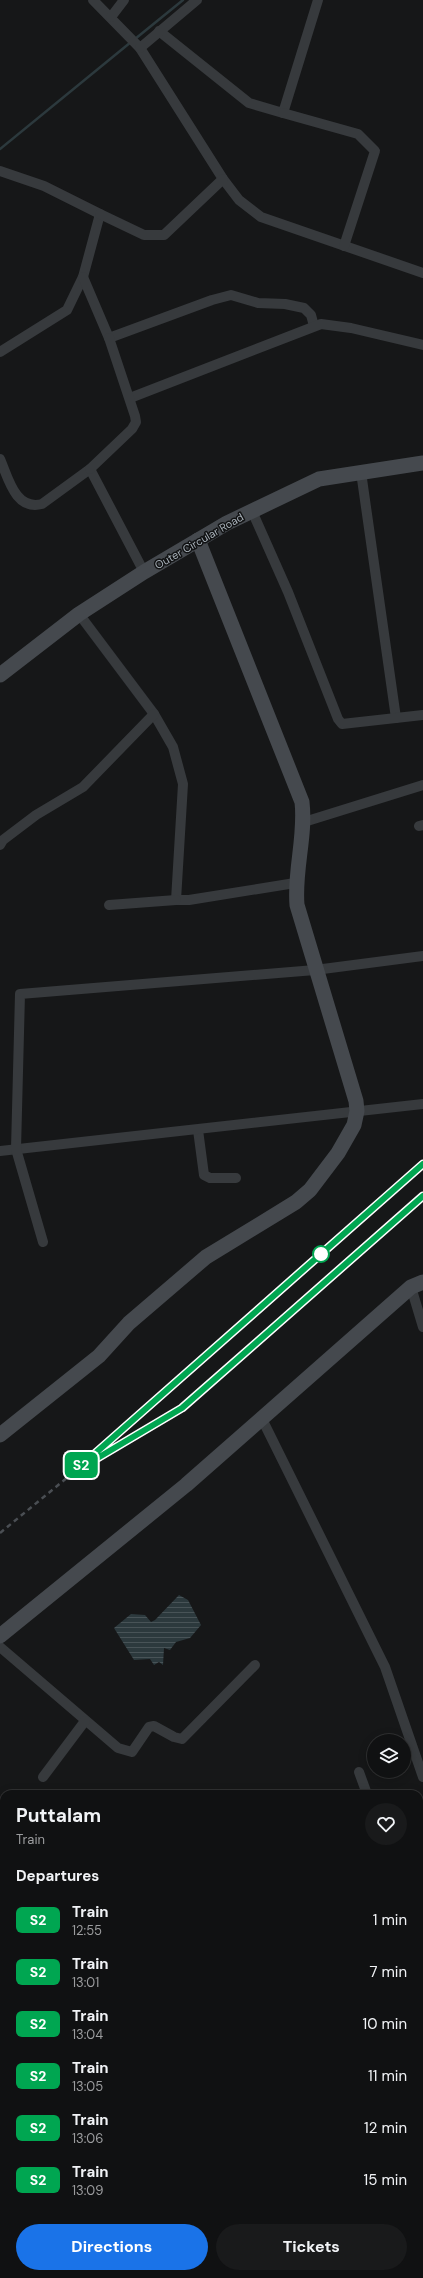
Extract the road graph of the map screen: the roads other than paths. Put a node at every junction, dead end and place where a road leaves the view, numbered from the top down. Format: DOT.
graph roads {
  1 [pos="92,0"];
  2 [pos="124,0"];
  3 [pos="197,0"];
  4 [pos="318,0"];
  5 [pos="111,17"];
  6 [pos="159,30"];
  7 [pos="135,42"];
  8 [pos="283,114"];
  9 [pos="0,171"];
  10 [pos="223,179"];
  11 [pos="100,214"];
  12 [pos="344,246"];
  13 [pos="423,273"];
  14 [pos="83,277"];
  15 [pos="314,326"];
  16 [pos="109,338"];
  17 [pos="423,345"];
  18 [pos="0,352"];
  19 [pos="130,398"];
  20 [pos="0,459"];
  21 [pos="423,463"];
  22 [pos="90,469"];
  23 [pos="361,472"];
  24 [pos="252,511"];
  25 [pos="198,540"];
  26 [pos="144,572"];
  27 [pos="79,614"];
  28 [pos="0,675"];
  29 [pos="154,714"];
  30 [pos="423,715"];
  31 [pos="396,718"];
  32 [pos="423,785"];
  33 [pos="304,822"];
  34 [pos="0,846"];
  35 [pos="295,883"];
  36 [pos="176,900"];
  37 [pos="109,905"];
  38 [pos="423,956"];
  39 [pos="315,970"];
  40 [pos="423,1104"];
  41 [pos="357,1111"];
  42 [pos="198,1130"];
  43 [pos="16,1149"];
  44 [pos="0,1151"];
  45 [pos="236,1178"];
  46 [pos="43,1242"];
  47 [pos="417,1285"];
  48 [pos="423,1327"];
  49 [pos="262,1419"];
  50 [pos="0,1434"];
  51 [pos="0,1636"];
  52 [pos="0,1647"];
  53 [pos="255,1665"];
  54 [pos="84,1721"];
  55 [pos="359,1772"];
  56 [pos="43,1777"];
  57 [pos="423,1777"];
  58 [pos="366,1790"];
  1 -- 5 [label="street"];
  2 -- 5 [label="street"];
  3 -- 6 [label="street"];
  4 -- 8 [label="street"];
  5 -- 7 [label="street"];
  6 -- 7 [label="street"];
  6 -- 8 [label="street"];
  7 -- 10 [label="street"];
  8 -- 12 [label="street"];
  9 -- 11 [label="street"];
  10 -- 11 [label="street"];
  10 -- 12 [label="street"];
  11 -- 14 [label="street"];
  12 -- 13 [label="street"];
  14 -- 16 [label="street"];
  14 -- 18 [label="street"];
  15 -- 16 [label="street"];
  15 -- 17 [label="street"];
  15 -- 19 [label="street"];
  16 -- 19 [label="street"];
  19 -- 22 [label="street"];
  20 -- 22 [label="street"];
  21 -- 23 [label="street, Outer Circular Road"];
  22 -- 26 [label="street"];
  23 -- 24 [label="street, Outer Circular Road"];
  23 -- 31 [label="street"];
  24 -- 25 [label="street, Outer Circular Road"];
  24 -- 31 [label="street"];
  25 -- 26 [label="street, Outer Circular Road"];
  25 -- 33 [label="street"];
  26 -- 27 [label="street, Outer Circular Road"];
  27 -- 28 [label="street, Outer Circular Road"];
  27 -- 29 [label="street"];
  29 -- 34 [label="street"];
  29 -- 36 [label="street"];
  30 -- 31 [label="street"];
  32 -- 33 [label="street"];
  33 -- 35 [label="street"];
  35 -- 36 [label="street"];
  35 -- 39 [label="street"];
  36 -- 37 [label="street"];
  38 -- 39 [label="street"];
  39 -- 41 [label="street"];
  39 -- 43 [label="street"];
  40 -- 41 [label="street"];
  41 -- 42 [label="street"];
  41 -- 50 [label="street"];
  42 -- 43 [label="street"];
  42 -- 45 [label="street"];
  43 -- 44 [label="street"];
  43 -- 46 [label="street"];
  47 -- 48 [label="street"];
  47 -- 49 [label="street"];
  49 -- 51 [label="street"];
  49 -- 57 [label="street"];
  52 -- 54 [label="street"];
  53 -- 54 [label="street"];
  54 -- 56 [label="street"];
  55 -- 58 [label="street"];
}
